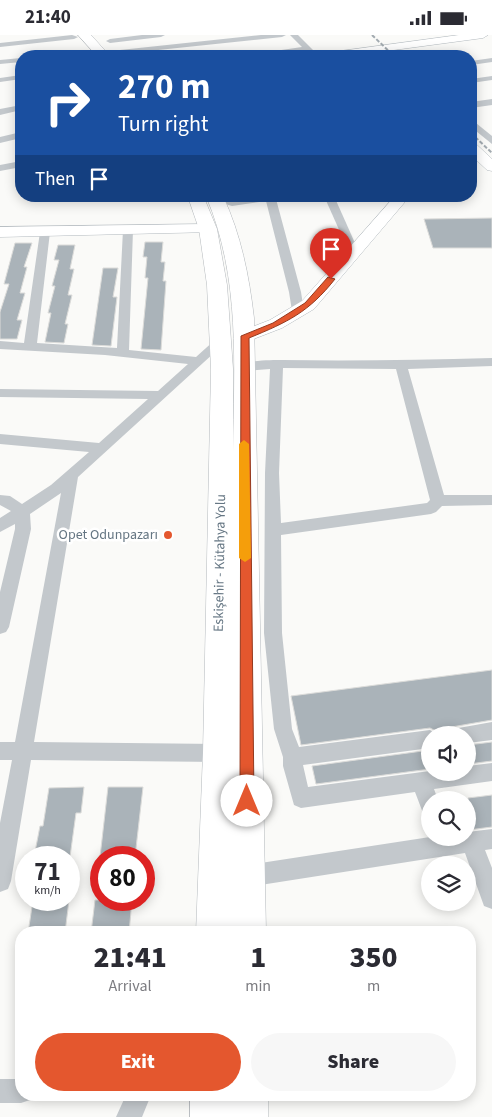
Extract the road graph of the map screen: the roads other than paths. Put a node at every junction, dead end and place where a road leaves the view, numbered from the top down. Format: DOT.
graph roads {
  1 [pos="21,35"];
  2 [pos="161,35"];
  3 [pos="282,35"];
  4 [pos="294,35"];
  5 [pos="466,35"];
  6 [pos="483,35"];
  7 [pos="452,39"];
  8 [pos="365,40"];
  9 [pos="110,41"];
  10 [pos="25,43"];
  11 [pos="84,43"];
  12 [pos="0,45"];
  13 [pos="307,49"];
  14 [pos="69,50"];
  15 [pos="95,50"];
  16 [pos="118,50"];
  17 [pos="156,50"];
  18 [pos="299,50"];
  19 [pos="376,50"];
  20 [pos="395,50"];
  21 [pos="492,60"];
  22 [pos="15,61"];
  23 [pos="0,62"];
  24 [pos="477,62"];
  25 [pos="15,78"];
  26 [pos="492,78"];
  27 [pos="0,80"];
  28 [pos="477,80"];
  29 [pos="15,86"];
  30 [pos="0,88"];
  31 [pos="492,102"];
  32 [pos="477,104"];
  33 [pos="15,109"];
  34 [pos="0,112"];
  35 [pos="477,126"];
  36 [pos="488,132"];
  37 [pos="15,136"];
  38 [pos="0,140"];
  39 [pos="492,141"];
  40 [pos="477,153"];
  41 [pos="15,165"];
  42 [pos="492,167"];
  43 [pos="0,169"];
  44 [pos="198,202"];
  45 [pos="217,202"];
  46 [pos="273,202"];
  47 [pos="332,202"];
  48 [pos="398,202"];
  49 [pos="208,229"];
  50 [pos="128,230"];
  51 [pos="0,232"];
  52 [pos="45,232"];
  53 [pos="354,252"];
  54 [pos="298,311"];
  55 [pos="233,339"];
  56 [pos="0,345"];
  57 [pos="30,346"];
  58 [pos="123,353"];
  59 [pos="199,361"];
  60 [pos="492,362"];
  61 [pos="277,364"];
  62 [pos="401,365"];
  63 [pos="244,367"];
  64 [pos="0,393"];
  65 [pos="161,395"];
  66 [pos="0,439"];
  67 [pos="102,448"];
  68 [pos="71,476"];
  69 [pos="0,499"];
  70 [pos="492,500"];
  71 [pos="438,501"];
  72 [pos="22,511"];
  73 [pos="0,526"];
  74 [pos="273,530"];
  75 [pos="0,627"];
  76 [pos="492,731"];
  77 [pos="476,733"];
  78 [pos="421,740"];
  79 [pos="0,751"];
  80 [pos="24,751"];
  81 [pos="219,753"];
  82 [pos="293,757"];
  83 [pos="492,772"];
  84 [pos="422,782"];
  85 [pos="425,791"];
  86 [pos="482,841"];
  87 [pos="421,845"];
  88 [pos="247,877"];
  89 [pos="0,881"];
  90 [pos="492,898"];
  91 [pos="215,926"];
  92 [pos="247,926"];
  93 [pos="0,1091"];
  94 [pos="15,1091"];
  95 [pos="136,1101"];
  96 [pos="211,1101"];
  97 [pos="247,1101"];
  98 [pos="129,1117"];
  99 [pos="211,1117"];
  100 [pos="247,1117"];
  1 -- 10 [label="street"];
  2 -- 9 [label="street"];
  3 -- 17 [label="street"];
  4 -- 13 [label="street"];
  5 -- 7 [label="street"];
  6 -- 7 [label="street"];
  7 -- 20 [label="street"];
  8 -- 19 [label="street"];
  9 -- 11 [label="street"];
  9 -- 16 [label="street"];
  10 -- 11 [label="street"];
  10 -- 12 [label="street"];
  11 -- 14 [label="street"];
  11 -- 15 [label="highway"];
  13 -- 18 [label="street"];
  21 -- 24 [label="street"];
  22 -- 23 [label="street"];
  25 -- 27 [label="street"];
  26 -- 28 [label="street"];
  29 -- 30 [label="street"];
  31 -- 32 [label="street"];
  33 -- 34 [label="street"];
  35 -- 36 [label="street"];
  36 -- 39 [label="street"];
  37 -- 38 [label="street"];
  40 -- 42 [label="street"];
  41 -- 43 [label="street"];
  44 -- 49 [label="highway, Eskişehir - Kütahya Yolu"];
  45 -- 55 [label="highway, Eskişehir - Kütahya Yolu"];
  46 -- 54 [label="street"];
  47 -- 53 [label="street"];
  48 -- 53 [label="street"];
  49 -- 50 [label="street"];
  49 -- 55 [label="highway, Eskişehir - Kütahya Yolu"];
  50 -- 52 [label="street"];
  50 -- 58 [label="street"];
  51 -- 52 [label="street"];
  52 -- 57 [label="street"];
  53 -- 54 [label="street"];
  54 -- 55 [label="street"];
  55 -- 59 [label="street"];
  55 -- 63 [label="highway, Eskişehir - Kütahya Yolu"];
  55 -- 81 [label="highway, Eskişehir - Kütahya Yolu"];
  56 -- 57 [label="street"];
  57 -- 58 [label="street"];
  58 -- 59 [label="street"];
  59 -- 65 [label="street"];
  60 -- 62 [label="street"];
  61 -- 62 [label="street"];
  61 -- 63 [label="street"];
  61 -- 74 [label="street"];
  62 -- 71 [label="street"];
  63 -- 88 [label="highway, Eskişehir - Kütahya Yolu"];
  64 -- 65 [label="street"];
  65 -- 67 [label="street"];
  66 -- 67 [label="street"];
  67 -- 68 [label="street"];
  68 -- 72 [label="street"];
  68 -- 80 [label="street"];
  69 -- 72 [label="street"];
  70 -- 71 [label="street"];
  71 -- 74 [label="street"];
  72 -- 73 [label="street"];
  72 -- 75 [label="street"];
  74 -- 82 [label="street"];
  76 -- 77 [label="street"];
  78 -- 82 [label="street"];
  79 -- 80 [label="street"];
  80 -- 81 [label="street"];
  80 -- 89 [label="street"];
  81 -- 91 [label="highway, Eskişehir - Kütahya Yolu"];
  82 -- 84 [label="street"];
  83 -- 84 [label="street"];
  84 -- 85 [label="street"];
  86 -- 90 [label="street"];
  87 -- 88 [label="street"];
  88 -- 92 [label="highway, Eskişehir - Kütahya Yolu"];
  93 -- 94 [label="street"];
  95 -- 98 [label="street"];
  96 -- 99 [label="highway"];
  97 -- 100 [label="highway"];
}
